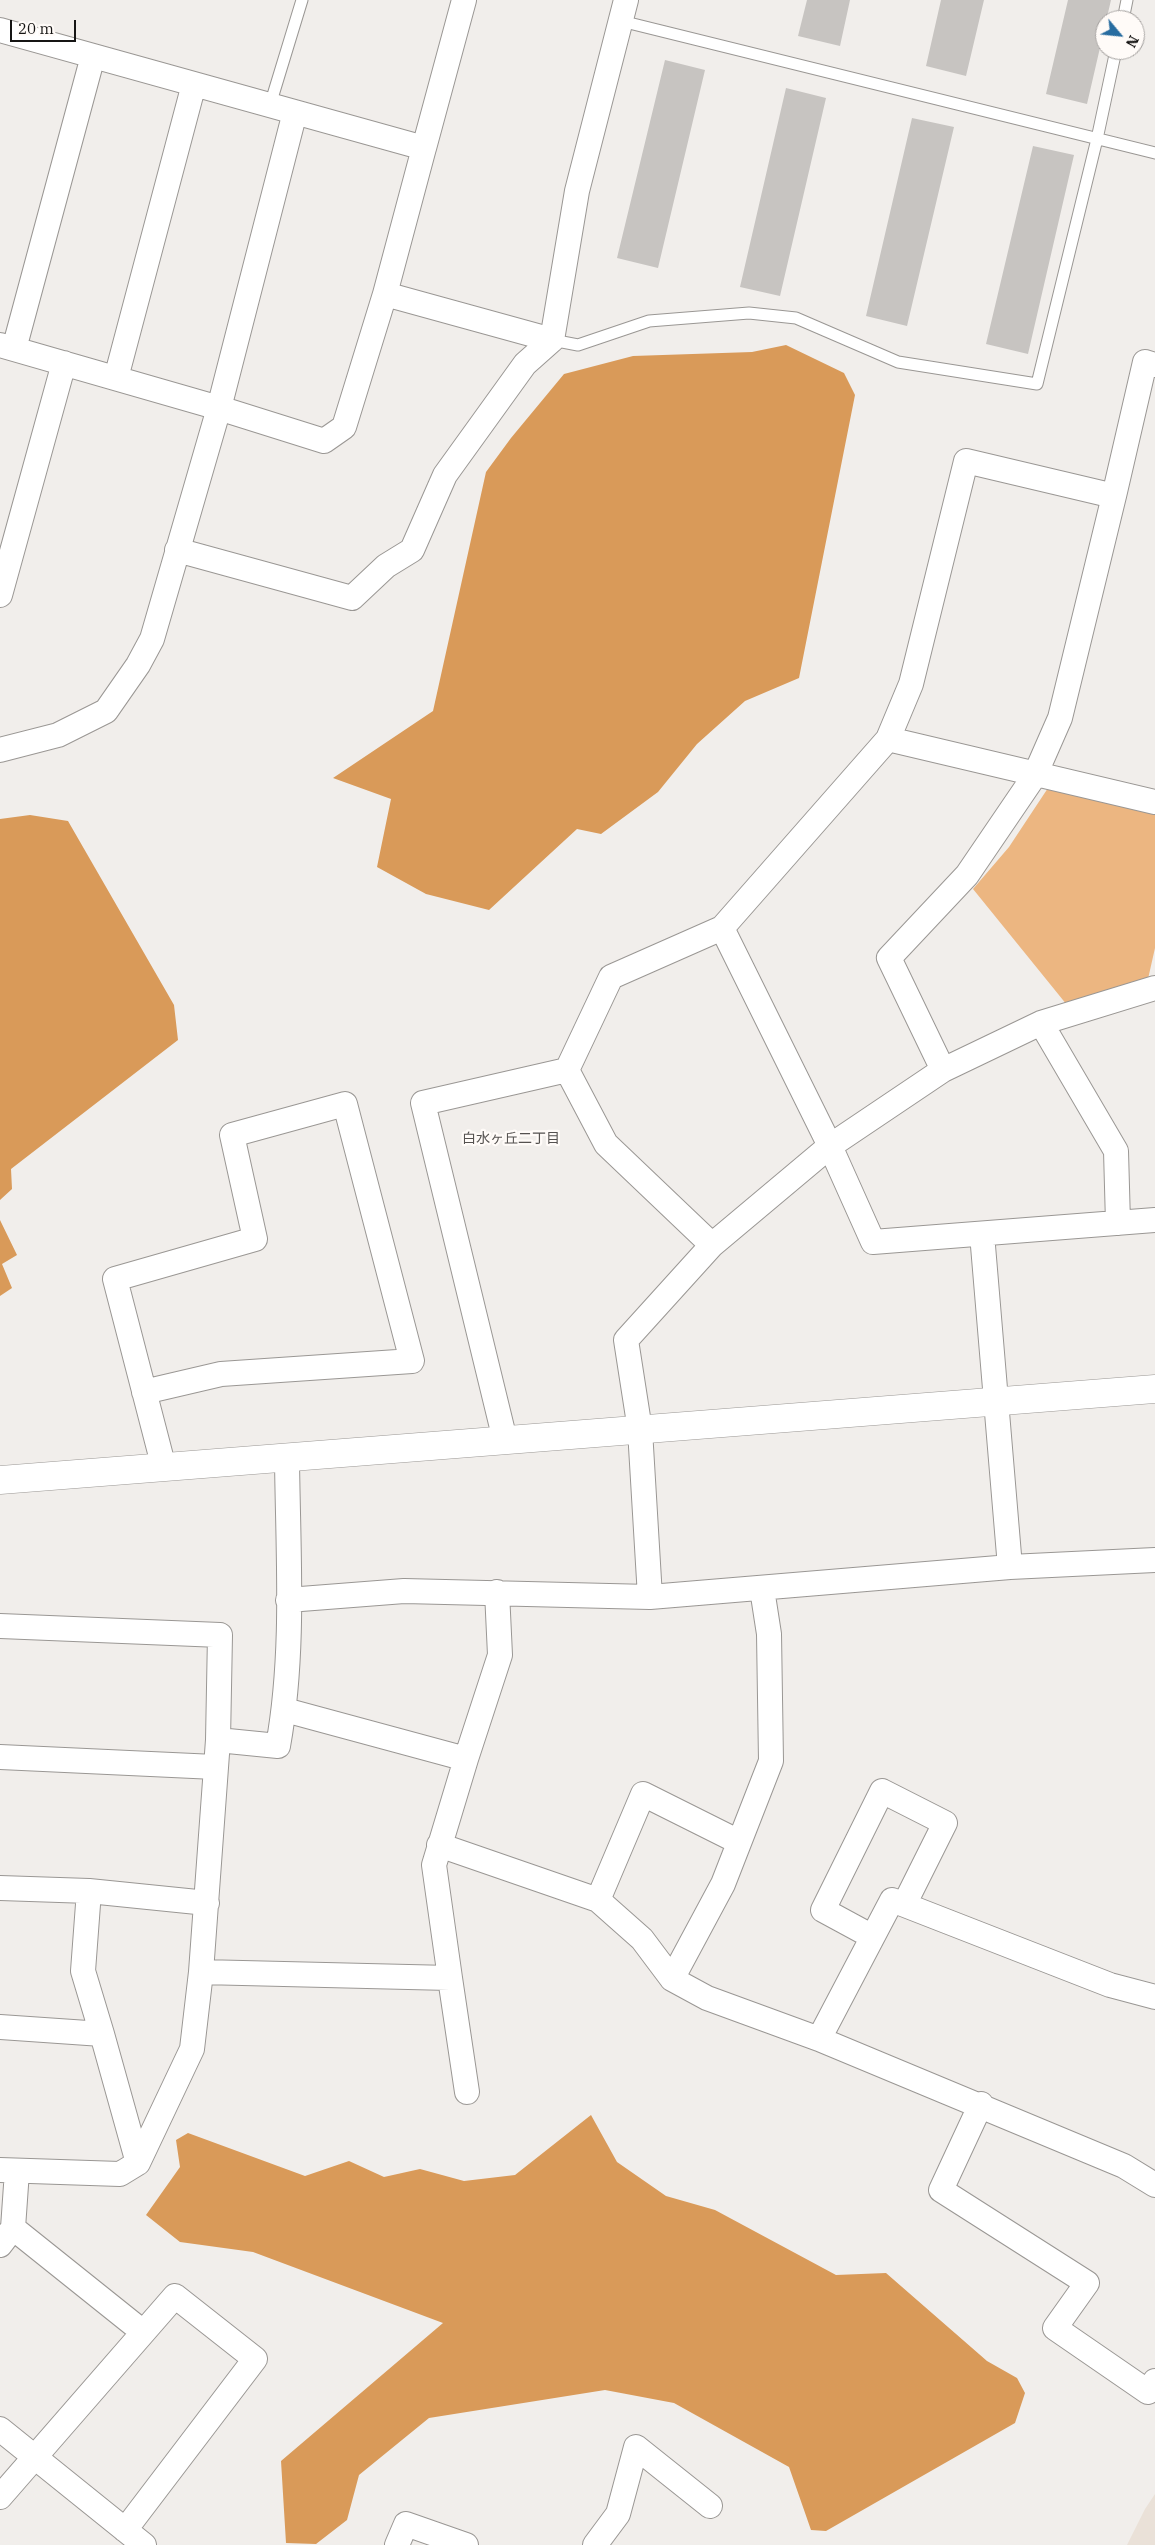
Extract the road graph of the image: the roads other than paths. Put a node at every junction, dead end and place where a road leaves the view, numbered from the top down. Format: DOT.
graph roads {
  1 [pos="302,0"];
  2 [pos="464,0"];
  3 [pos="624,11"];
  4 [pos="0,30"];
  5 [pos="93,56"];
  6 [pos="1114,60"];
  7 [pos="194,84"];
  8 [pos="270,105"];
  9 [pos="295,112"];
  10 [pos="1097,139"];
  11 [pos="424,148"];
  12 [pos="1155,153"];
  13 [pos="385,294"];
  14 [pos="552,340"];
  15 [pos="7,347"];
  16 [pos="64,363"];
  17 [pos="1155,365"];
  18 [pos="116,378"];
  19 [pos="219,408"];
  20 [pos="1114,496"];
  21 [pos="178,550"];
  22 [pos="0,595"];
  23 [pos="888,739"];
  24 [pos="0,750"];
  25 [pos="1035,775"];
  26 [pos="1155,802"];
  27 [pos="722,928"];
  28 [pos="1155,988"];
  29 [pos="1041,1024"];
  30 [pos="567,1070"];
  31 [pos="943,1070"];
  32 [pos="830,1146"];
  33 [pos="1155,1220"];
  34 [pos="1118,1223"];
  35 [pos="982,1234"];
  36 [pos="712,1245"];
  37 [pos="1155,1390"];
  38 [pos="144,1392"];
  39 [pos="996,1402"];
  40 [pos="640,1430"];
  41 [pos="505,1440"];
  42 [pos="287,1459"];
  43 [pos="164,1468"];
  44 [pos="0,1480"];
  45 [pos="1155,1560"];
  46 [pos="1010,1566"];
  47 [pos="762,1589"];
  48 [pos="497,1592"];
  49 [pos="650,1598"];
  50 [pos="288,1600"];
  51 [pos="0,1626"];
  52 [pos="285,1710"];
  53 [pos="218,1740"];
  54 [pos="0,1757"];
  55 [pos="466,1759"];
  56 [pos="215,1767"];
  57 [pos="738,1842"];
  58 [pos="439,1845"];
  59 [pos="0,1888"];
  60 [pos="89,1891"];
  61 [pos="598,1900"];
  62 [pos="905,1903"];
  63 [pos="207,1904"];
  64 [pos="871,1936"];
  65 [pos="201,1972"];
  66 [pos="450,1978"];
  67 [pos="672,1979"];
  68 [pos="1155,1998"];
  69 [pos="0,2026"];
  70 [pos="102,2034"];
  71 [pos="819,2038"];
  72 [pos="467,2092"];
  73 [pos="981,2104"];
  74 [pos="138,2162"];
  75 [pos="8,2170"];
  76 [pos="1155,2185"];
  77 [pos="7,2236"];
  78 [pos="143,2332"];
  79 [pos="1155,2381"];
  80 [pos="0,2429"];
  81 [pos="34,2457"];
  82 [pos="0,2497"];
  83 [pos="710,2506"];
  84 [pos="125,2530"];
  85 [pos="144,2545"];
  86 [pos="397,2545"];
  87 [pos="466,2545"];
  88 [pos="595,2545"];
  1 -- 8 [label="lane"];
  2 -- 11 [label="street"];
  3 -- 10 [label="lane"];
  3 -- 14 [label="street"];
  4 -- 5 [label="street"];
  5 -- 7 [label="street"];
  5 -- 15 [label="street"];
  6 -- 10 [label="lane"];
  7 -- 8 [label="street"];
  7 -- 18 [label="street"];
  8 -- 9 [label="street"];
  9 -- 11 [label="street"];
  9 -- 19 [label="street"];
  10 -- 12 [label="lane"];
  10 -- 14 [label="lane"];
  11 -- 13 [label="street"];
  13 -- 14 [label="street"];
  13 -- 19 [label="street"];
  14 -- 21 [label="street"];
  15 -- 16 [label="street"];
  16 -- 18 [label="street"];
  16 -- 22 [label="street"];
  17 -- 20 [label="street"];
  18 -- 19 [label="street"];
  19 -- 21 [label="street"];
  20 -- 23 [label="street"];
  20 -- 25 [label="street"];
  21 -- 24 [label="street"];
  23 -- 25 [label="street"];
  23 -- 27 [label="street"];
  25 -- 26 [label="street"];
  25 -- 31 [label="street"];
  27 -- 30 [label="street"];
  27 -- 32 [label="street"];
  28 -- 29 [label="street"];
  29 -- 31 [label="street"];
  29 -- 34 [label="street"];
  30 -- 36 [label="street"];
  30 -- 41 [label="street"];
  31 -- 32 [label="street"];
  32 -- 35 [label="street"];
  32 -- 36 [label="street"];
  33 -- 34 [label="street"];
  34 -- 35 [label="street"];
  35 -- 39 [label="street"];
  36 -- 40 [label="street"];
  37 -- 39 [label="street"];
  38 -- 38 [label="street"];
  38 -- 43 [label="street"];
  39 -- 40 [label="street"];
  39 -- 46 [label="street"];
  40 -- 41 [label="street"];
  40 -- 49 [label="street"];
  41 -- 42 [label="street"];
  42 -- 43 [label="street"];
  42 -- 50 [label="street"];
  43 -- 44 [label="street"];
  45 -- 46 [label="street"];
  46 -- 47 [label="street"];
  47 -- 49 [label="street"];
  47 -- 57 [label="street"];
  48 -- 49 [label="street"];
  48 -- 50 [label="street"];
  48 -- 55 [label="street"];
  50 -- 52 [label="street"];
  51 -- 53 [label="street"];
  52 -- 53 [label="street"];
  52 -- 55 [label="street"];
  53 -- 56 [label="street"];
  54 -- 56 [label="street"];
  55 -- 58 [label="street"];
  56 -- 63 [label="street"];
  57 -- 61 [label="street"];
  57 -- 67 [label="street"];
  58 -- 61 [label="street"];
  58 -- 66 [label="street"];
  59 -- 60 [label="street"];
  60 -- 63 [label="street"];
  60 -- 70 [label="street"];
  61 -- 67 [label="street"];
  62 -- 64 [label="street"];
  62 -- 64 [label="street"];
  62 -- 68 [label="street"];
  63 -- 65 [label="street"];
  64 -- 71 [label="street"];
  65 -- 66 [label="street"];
  65 -- 74 [label="street"];
  66 -- 72 [label="street"];
  67 -- 71 [label="street"];
  69 -- 70 [label="street"];
  70 -- 74 [label="street"];
  71 -- 73 [label="street"];
  73 -- 76 [label="street"];
  73 -- 79 [label="street"];
  74 -- 75 [label="street"];
  75 -- 77 [label="street"];
  77 -- 78 [label="street"];
  78 -- 81 [label="street"];
  78 -- 84 [label="street"];
  80 -- 81 [label="street"];
  81 -- 82 [label="street"];
  81 -- 84 [label="street"];
  83 -- 88 [label="street"];
  84 -- 85 [label="street"];
  86 -- 87 [label="street"];
}
